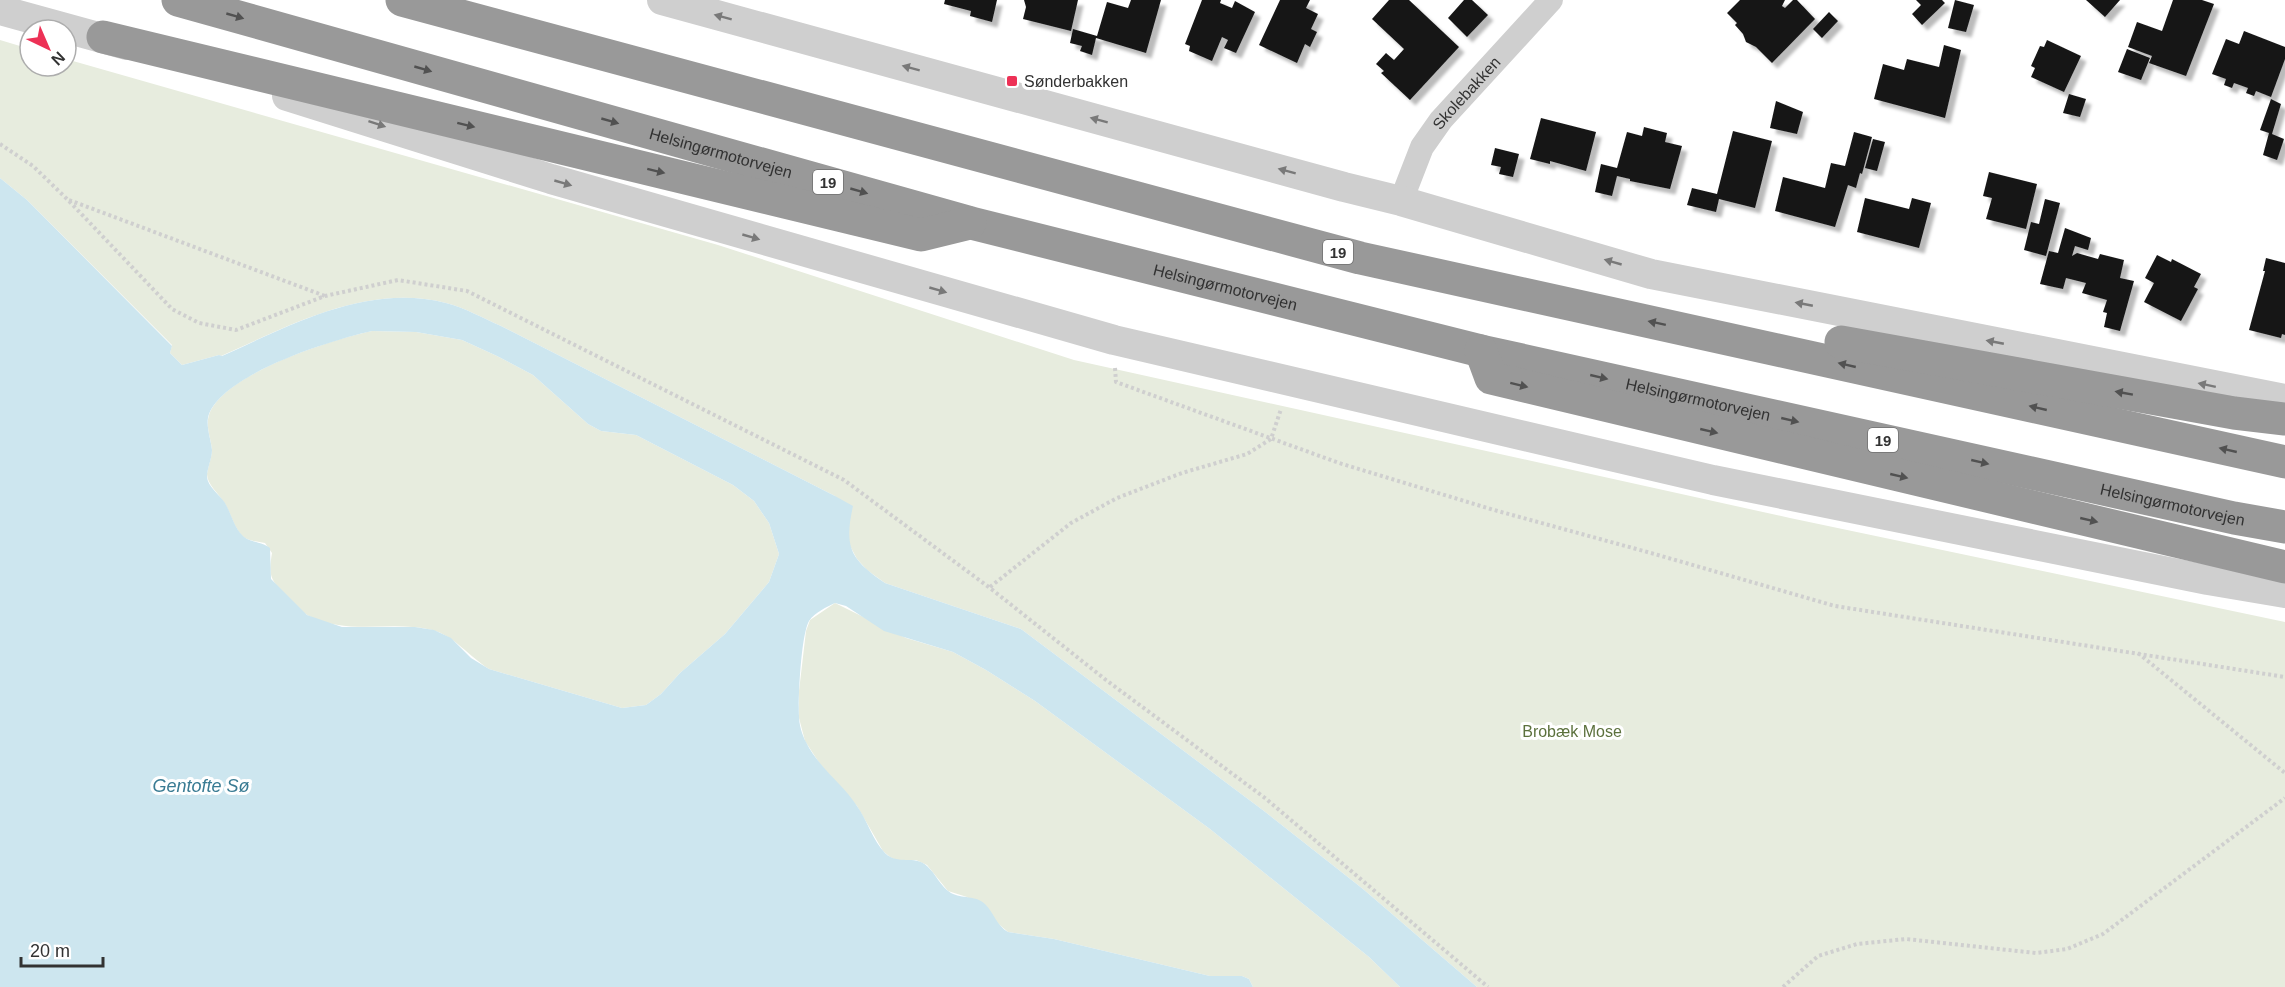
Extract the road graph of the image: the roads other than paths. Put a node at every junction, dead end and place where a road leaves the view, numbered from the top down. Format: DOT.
graph roads {
  1 [pos="178,0"];
  2 [pos="402,0"];
  3 [pos="1551,0"];
  4 [pos="676,2"];
  5 [pos="0,10"];
  6 [pos="104,37"];
  7 [pos="1401,201"];
  8 [pos="971,223"];
  9 [pos="1480,351"];
  10 [pos="1785,351"];
  11 [pos="2285,399"];
  12 [pos="2285,419"];
  13 [pos="2285,462"];
  14 [pos="2285,527"];
  15 [pos="2285,567"];
  16 [pos="2285,593"];
  1 -- 8 [label="highway, Helsingørmotorvejen / 19, one-way"];
  10 -- 2 [label="highway, 19, one-way"];
  3 -- 7 [label="street, Skolebakken"];
  7 -- 4 [label="street, one-way"];
  5 -- 6 [label="street"];
  6 -- 8 [label="highway, one-way"];
  6 -- 16 [label="street, one-way"];
  11 -- 7 [label="street, one-way"];
  8 -- 9 [label="highway, Helsingørmotorvejen / 19"];
  9 -- 14 [label="highway, Helsingørmotorvejen / 19, one-way"];
  9 -- 15 [label="highway, one-way"];
  12 -- 10 [label="highway, one-way"];
  13 -- 10 [label="highway, 19, one-way"];
}
